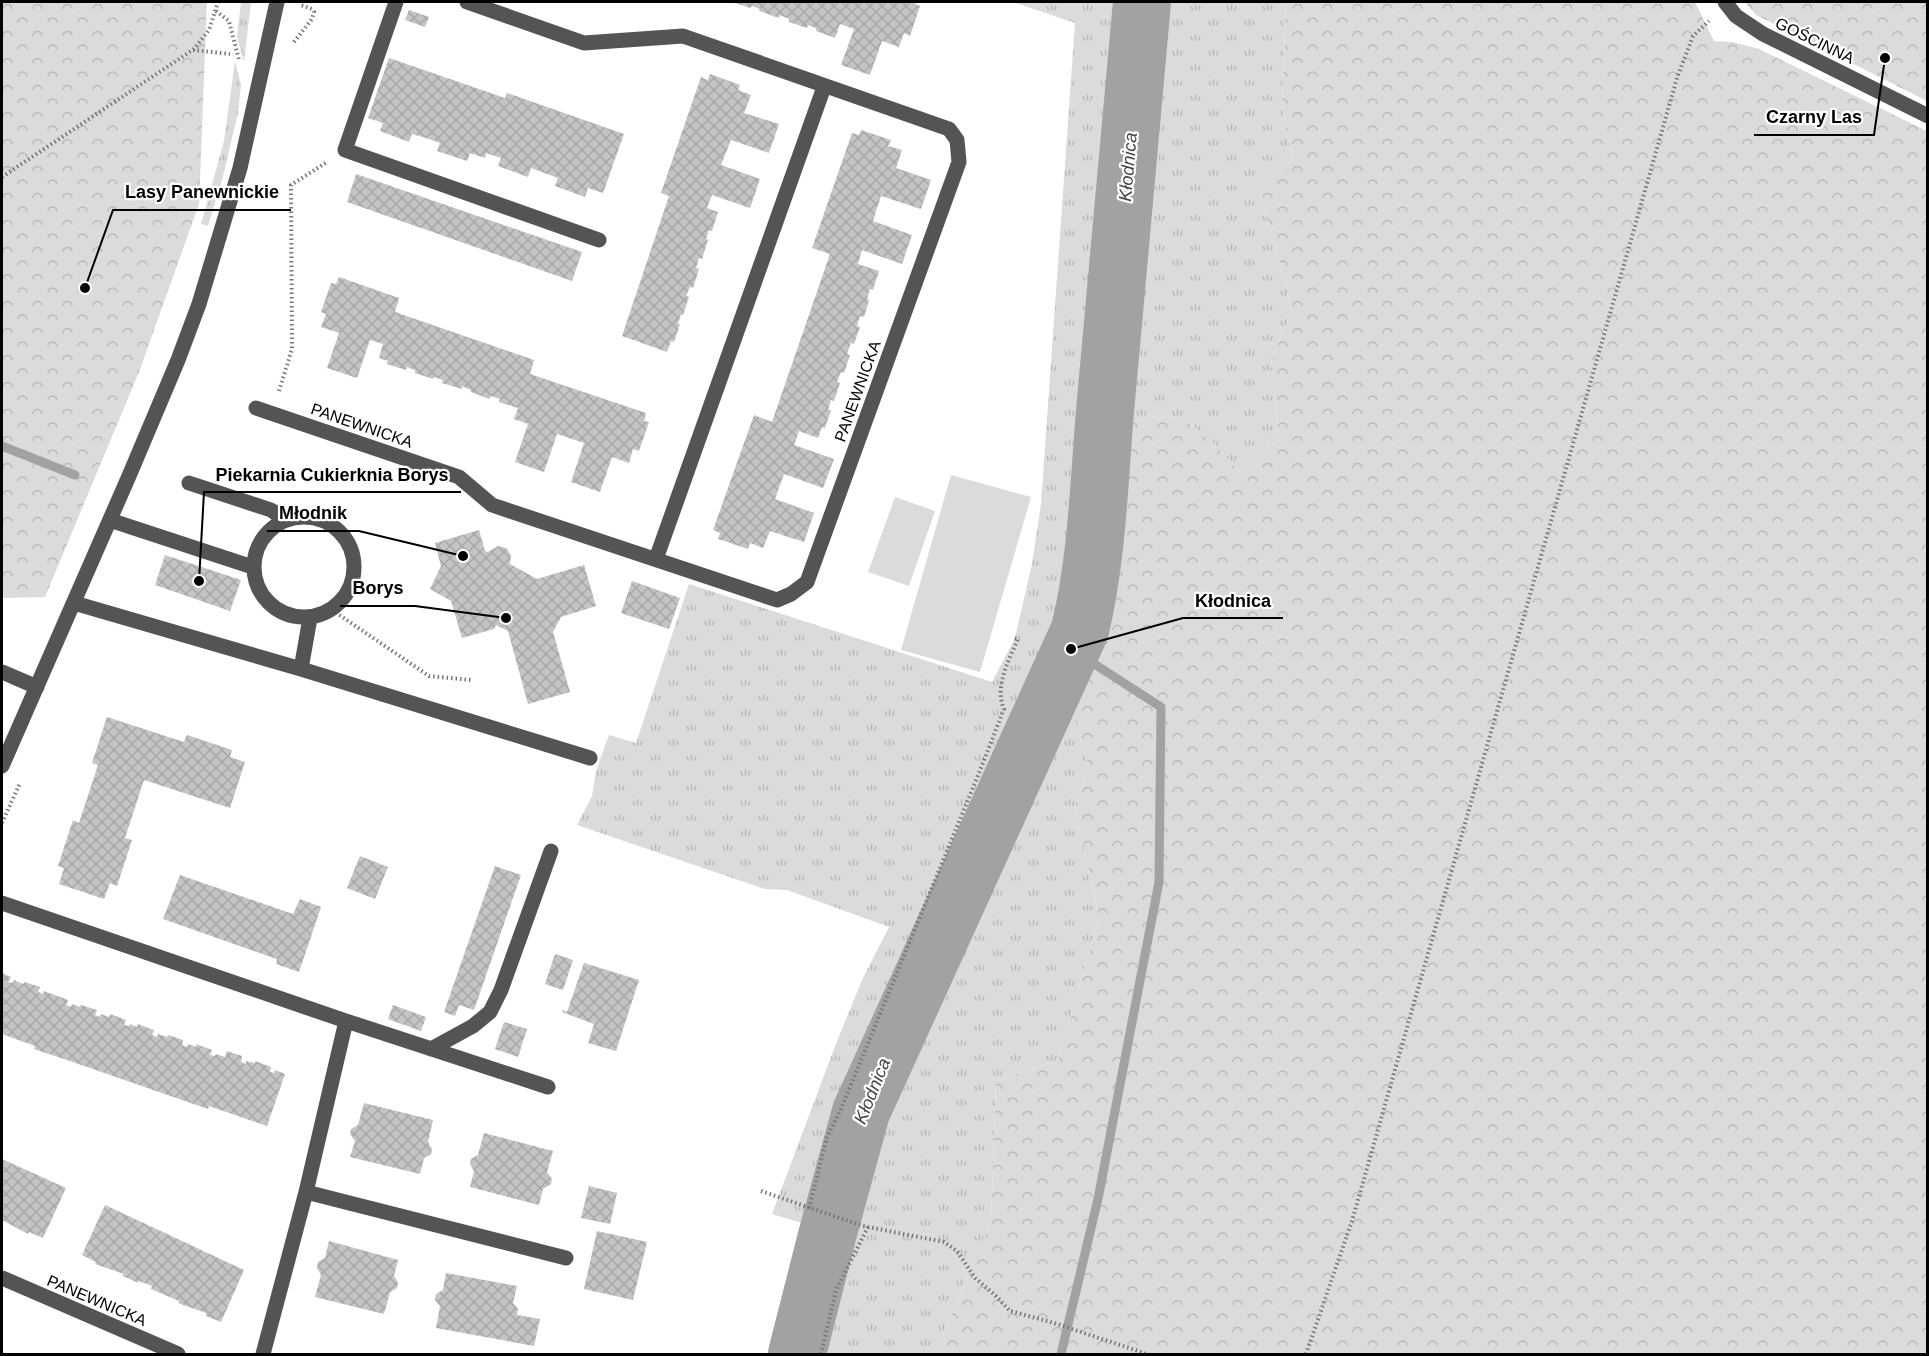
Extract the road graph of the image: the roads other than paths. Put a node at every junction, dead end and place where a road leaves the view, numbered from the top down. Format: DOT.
graph roads {
  1 [pos="277,2"];
  2 [pos="396,2"];
  3 [pos="467,2"];
  4 [pos="1726,3"];
  5 [pos="824,87"];
  6 [pos="1928,116"];
  7 [pos="599,240"];
  8 [pos="256,408"];
  9 [pos="189,483"];
  10 [pos="110,520"];
  11 [pos="286,520"];
  12 [pos="656,559"];
  13 [pos="253,567"];
  14 [pos="74,603"];
  15 [pos="310,618"];
  16 [pos="301,669"];
  17 [pos="2,672"];
  18 [pos="37,687"];
  19 [pos="590,758"];
  20 [pos="2,766"];
  21 [pos="551,851"];
  22 [pos="2,903"];
  23 [pos="346,1021"];
  24 [pos="431,1049"];
  25 [pos="548,1087"];
  26 [pos="306,1192"];
  27 [pos="566,1258"];
  28 [pos="2,1278"];
  29 [pos="178,1354"];
  30 [pos="263,1354"];
  1 -- 10 [label="street"];
  2 -- 7 [label="street"];
  3 -- 5 [label="street, PANEWNICKA"];
  4 -- 6 [label="street, GOŚCINNA"];
  5 -- 12 [label="street"];
  5 -- 12 [label="street, PANEWNICKA"];
  8 -- 12 [label="street, PANEWNICKA"];
  9 -- 11 [label="street"];
  10 -- 13 [label="street"];
  10 -- 14 [label="street"];
  11 -- 13 [label="street"];
  11 -- 15 [label="street"];
  13 -- 15 [label="street"];
  14 -- 16 [label="street"];
  14 -- 18 [label="street"];
  15 -- 16 [label="street"];
  16 -- 19 [label="street"];
  17 -- 18 [label="street"];
  18 -- 20 [label="street"];
  21 -- 24 [label="street"];
  22 -- 23 [label="street"];
  23 -- 24 [label="street"];
  23 -- 26 [label="street"];
  24 -- 25 [label="street"];
  26 -- 27 [label="street"];
  26 -- 30 [label="street"];
  28 -- 29 [label="street, PANEWNICKA"];
}
